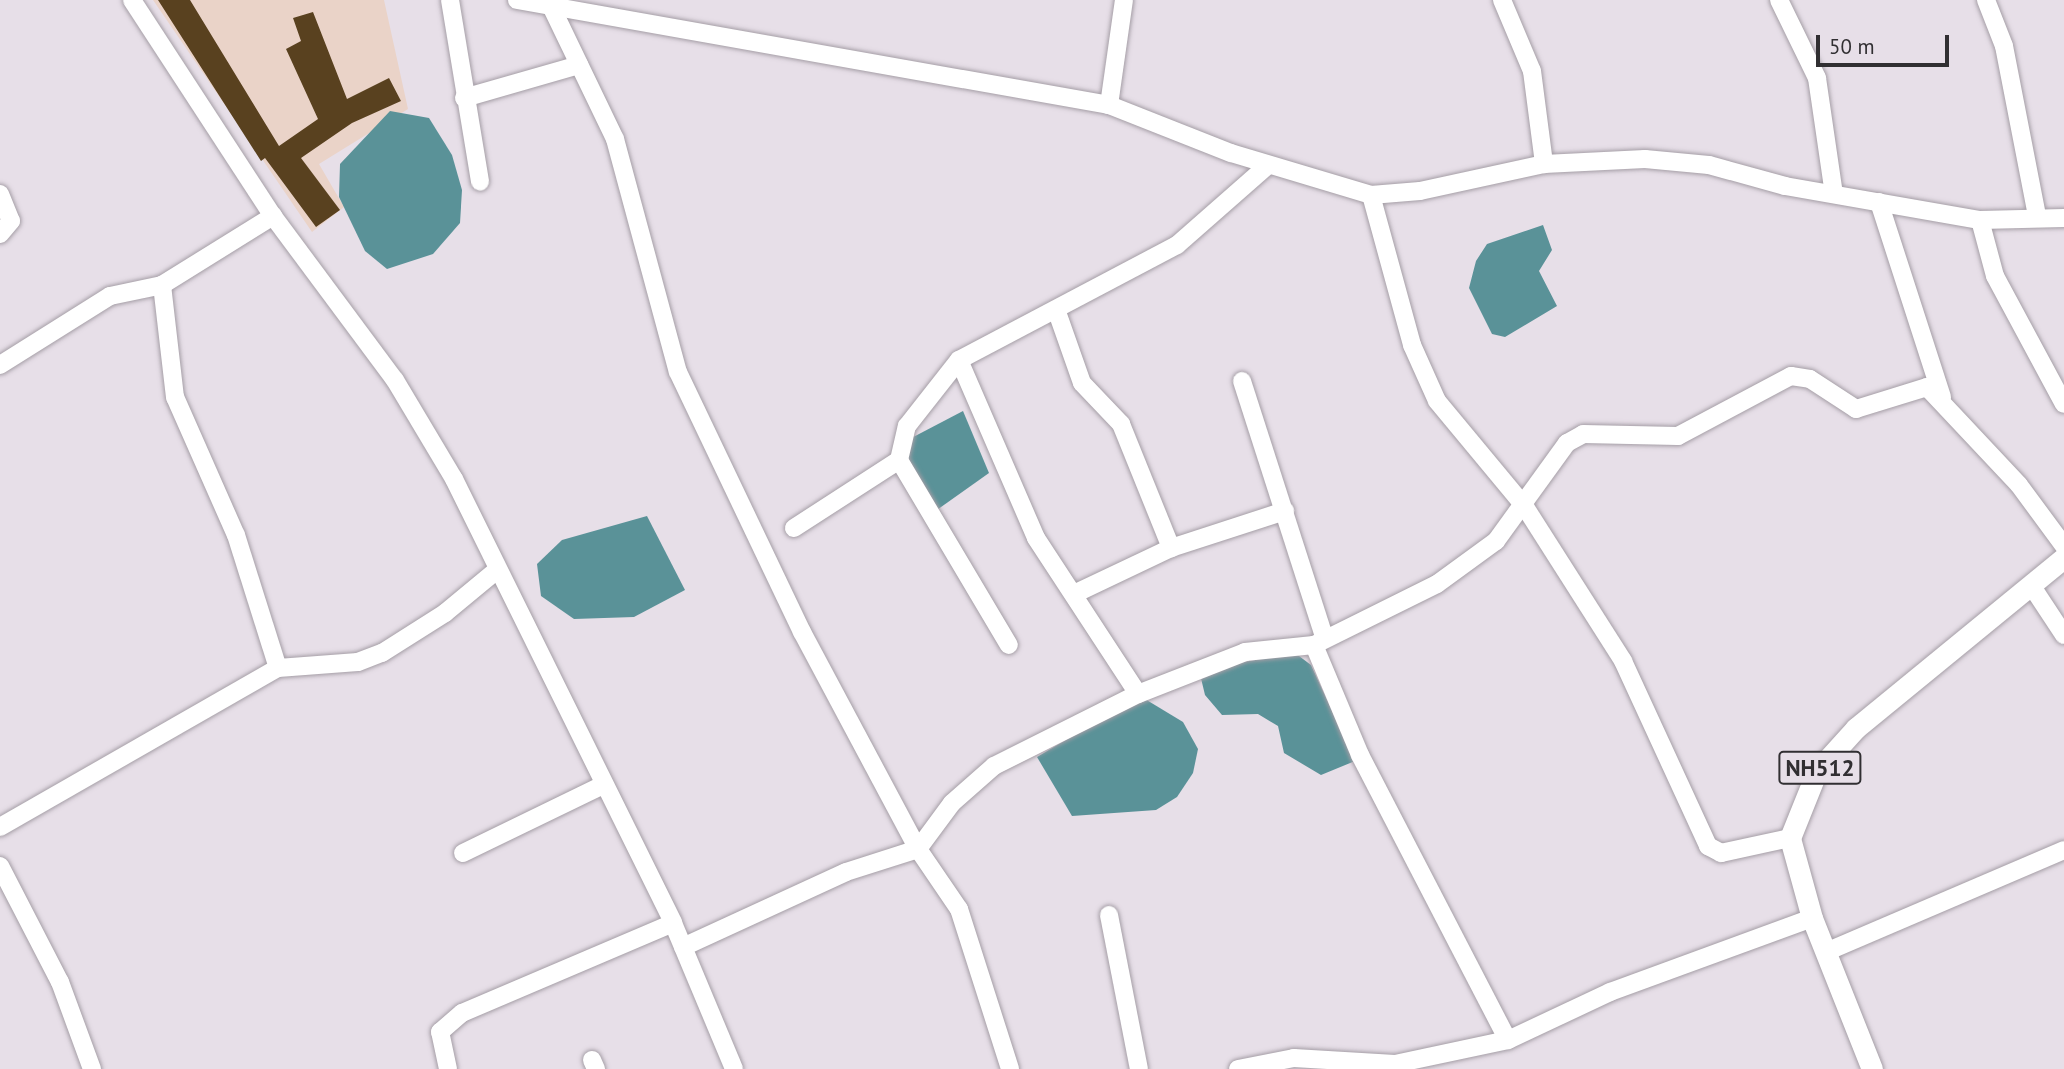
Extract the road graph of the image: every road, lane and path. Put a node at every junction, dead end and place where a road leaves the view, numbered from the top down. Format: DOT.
graph roads {
  1 [pos="132,0"];
  2 [pos="450,0"];
  3 [pos="517,0"];
  4 [pos="1124,0"];
  5 [pos="1502,0"];
  6 [pos="1780,0"];
  7 [pos="1986,0"];
  8 [pos="551,6"];
  9 [pos="579,65"];
  10 [pos="464,98"];
  11 [pos="1110,105"];
  12 [pos="1544,164"];
  13 [pos="1268,165"];
  14 [pos="480,182"];
  15 [pos="0,194"];
  16 [pos="1834,194"];
  17 [pos="1371,195"];
  18 [pos="1879,202"];
  19 [pos="273,216"];
  20 [pos="2037,216"];
  21 [pos="2064,218"];
  22 [pos="1980,220"];
  23 [pos="0,234"];
  24 [pos="162,285"];
  25 [pos="1057,312"];
  26 [pos="960,360"];
  27 [pos="0,365"];
  28 [pos="1242,381"];
  29 [pos="1942,397"];
  30 [pos="2064,404"];
  31 [pos="899,460"];
  32 [pos="1525,507"];
  33 [pos="1285,511"];
  34 [pos="794,528"];
  35 [pos="2064,546"];
  36 [pos="1171,548"];
  37 [pos="2064,558"];
  38 [pos="497,570"];
  39 [pos="2031,585"];
  40 [pos="1073,594"];
  41 [pos="2064,635"];
  42 [pos="1319,641"];
  43 [pos="1009,645"];
  44 [pos="278,668"];
  45 [pos="1138,694"];
  46 [pos="603,785"];
  47 [pos="0,827"];
  48 [pos="1790,838"];
  49 [pos="918,849"];
  50 [pos="2064,850"];
  51 [pos="463,853"];
  52 [pos="0,866"];
  53 [pos="1109,915"];
  54 [pos="1812,918"];
  55 [pos="673,923"];
  56 [pos="683,947"];
  57 [pos="1826,952"];
  58 [pos="1508,1040"];
  59 [pos="1295,1064"];
  60 [pos="1342,1065"];
  61 [pos="92,1069"];
  62 [pos="448,1069"];
  63 [pos="734,1069"];
  64 [pos="1010,1069"];
  65 [pos="1139,1069"];
  66 [pos="1238,1069"];
  67 [pos="1872,1069"];
  1 -- 19 [label="street"];
  2 -- 10 [label="street"];
  3 -- 8 [label="street"];
  4 -- 11 [label="street"];
  5 -- 12 [label="street"];
  6 -- 16 [label="street"];
  7 -- 20 [label="street"];
  8 -- 9 [label="street"];
  8 -- 11 [label="street"];
  9 -- 10 [label="street"];
  9 -- 49 [label="street"];
  10 -- 14 [label="street"];
  11 -- 13 [label="street"];
  12 -- 16 [label="street"];
  12 -- 17 [label="street"];
  13 -- 17 [label="street"];
  13 -- 25 [label="street"];
  15 -- 23 [label="street"];
  16 -- 18 [label="street"];
  17 -- 32 [label="street"];
  18 -- 22 [label="street"];
  18 -- 29 [label="street"];
  19 -- 24 [label="street"];
  19 -- 38 [label="street"];
  20 -- 21 [label="street"];
  20 -- 22 [label="street"];
  22 -- 30 [label="street"];
  24 -- 27 [label="street"];
  24 -- 44 [label="street"];
  25 -- 26 [label="street"];
  25 -- 36 [label="street"];
  26 -- 31 [label="street"];
  26 -- 40 [label="street"];
  28 -- 33 [label="street"];
  29 -- 32 [label="street"];
  29 -- 35 [label="street"];
  31 -- 34 [label="street"];
  31 -- 43 [label="street"];
  32 -- 42 [label="street"];
  32 -- 48 [label="street"];
  33 -- 36 [label="street"];
  33 -- 42 [label="street"];
  36 -- 40 [label="street"];
  37 -- 39 [label="main road, NH512"];
  38 -- 44 [label="street"];
  38 -- 46 [label="street"];
  39 -- 41 [label="street"];
  39 -- 48 [label="main road, NH512"];
  40 -- 45 [label="street"];
  42 -- 45 [label="street"];
  42 -- 58 [label="street"];
  44 -- 47 [label="street"];
  45 -- 49 [label="street"];
  46 -- 51 [label="street"];
  46 -- 55 [label="street"];
  48 -- 54 [label="main road"];
  49 -- 56 [label="street"];
  49 -- 64 [label="street"];
  50 -- 57 [label="street"];
  52 -- 61 [label="street"];
  53 -- 65 [label="street"];
  54 -- 57 [label="main road"];
  54 -- 58 [label="street"];
  55 -- 56 [label="street"];
  55 -- 62 [label="street"];
  56 -- 63 [label="street"];
  57 -- 67 [label="main road"];
  58 -- 60 [label="street"];
  59 -- 60 [label="street"];
  59 -- 66 [label="street"];
}
